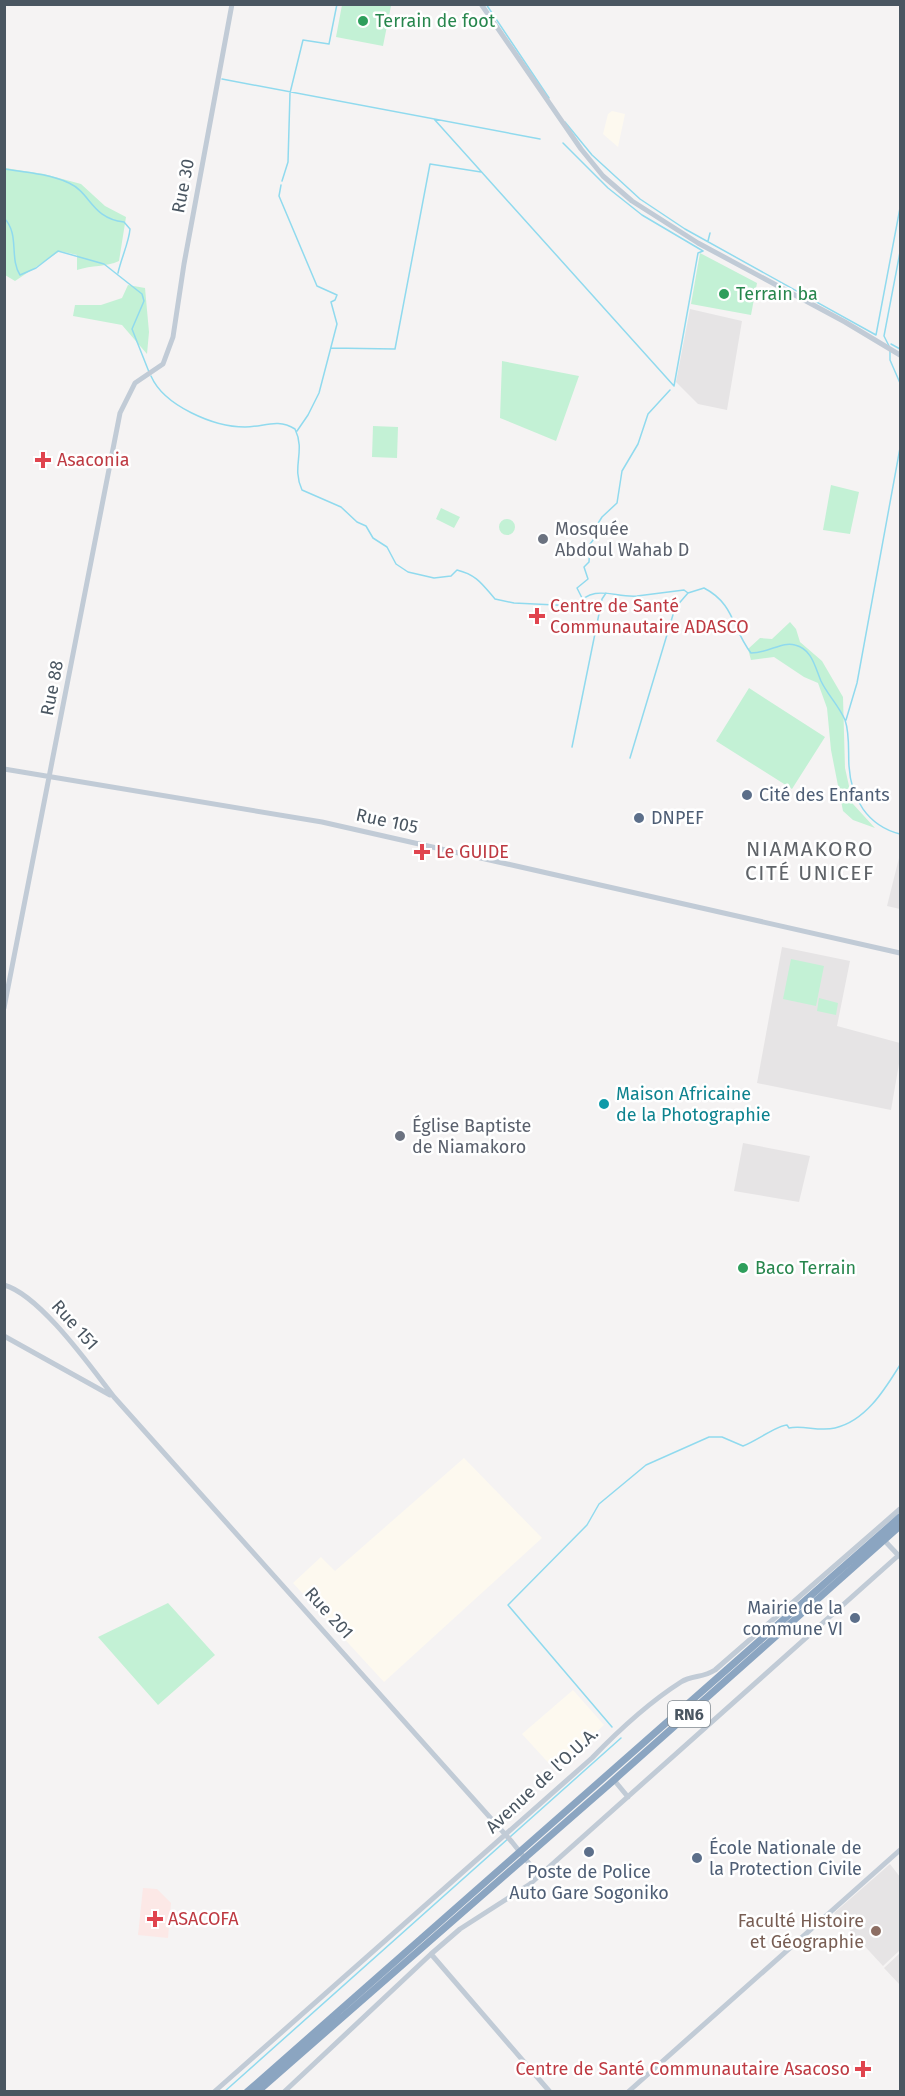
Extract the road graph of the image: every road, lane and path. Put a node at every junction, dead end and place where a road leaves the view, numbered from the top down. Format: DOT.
graph roads {
  1 [pos="231,4"];
  2 [pos="481,4"];
  3 [pos="900,355"];
  4 [pos="141,379"];
  5 [pos="4,769"];
  6 [pos="49,776"];
  7 [pos="900,953"];
  8 [pos="4,1008"];
  9 [pos="4,1285"];
  10 [pos="4,1336"];
  11 [pos="114,1397"];
  12 [pos="900,1509"];
  13 [pos="900,1517"];
  14 [pos="900,1526"];
  15 [pos="882,1538"];
  16 [pos="900,1556"];
  17 [pos="614,1780"];
  18 [pos="628,1797"];
  19 [pos="505,1834"];
  20 [pos="900,1850"];
  21 [pos="519,1851"];
  22 [pos="525,1858"];
  23 [pos="539,1876"];
  24 [pos="431,1954"];
  25 [pos="214,2091"];
  26 [pos="247,2091"];
  27 [pos="257,2091"];
  28 [pos="284,2091"];
  29 [pos="550,2091"];
  30 [pos="628,2091"];
  1 -- 4 [label="street, Rue 30"];
  2 -- 3 [label="street"];
  4 -- 6 [label="street, Rue 88"];
  5 -- 6 [label="street, Rue 105"];
  6 -- 7 [label="street, Rue 105"];
  6 -- 8 [label="street, Rue 88"];
  9 -- 11 [label="street, Rue 151"];
  10 -- 11 [label="street"];
  11 -- 19 [label="street, Rue 201"];
  12 -- 19 [label="street, Avenue de l'O.U.A."];
  13 -- 15 [label="highway, Avenue de l'O.U.A. / RN6"];
  14 -- 15 [label="highway, Avenue de l'O.U.A. / RN6"];
  15 -- 16 [label="street"];
  15 -- 17 [label="highway, Avenue de l'O.U.A. / RN6"];
  15 -- 21 [label="highway, Avenue de l'O.U.A. / RN6"];
  16 -- 18 [label="street"];
  17 -- 18 [label="street"];
  17 -- 22 [label="highway, Avenue de l'O.U.A. / RN6"];
  18 -- 23 [label="street"];
  19 -- 21 [label="street, Rue 201"];
  19 -- 25 [label="street, Avenue de l'O.U.A."];
  20 -- 30 [label="street"];
  21 -- 22 [label="street, Rue 201"];
  21 -- 26 [label="highway, Avenue de l'O.U.A. / RN6"];
  22 -- 23 [label="street, Rue 201"];
  22 -- 27 [label="highway, Avenue de l'O.U.A. / RN6"];
  23 -- 24 [label="street"];
  24 -- 28 [label="street"];
  24 -- 29 [label="street"];
}
